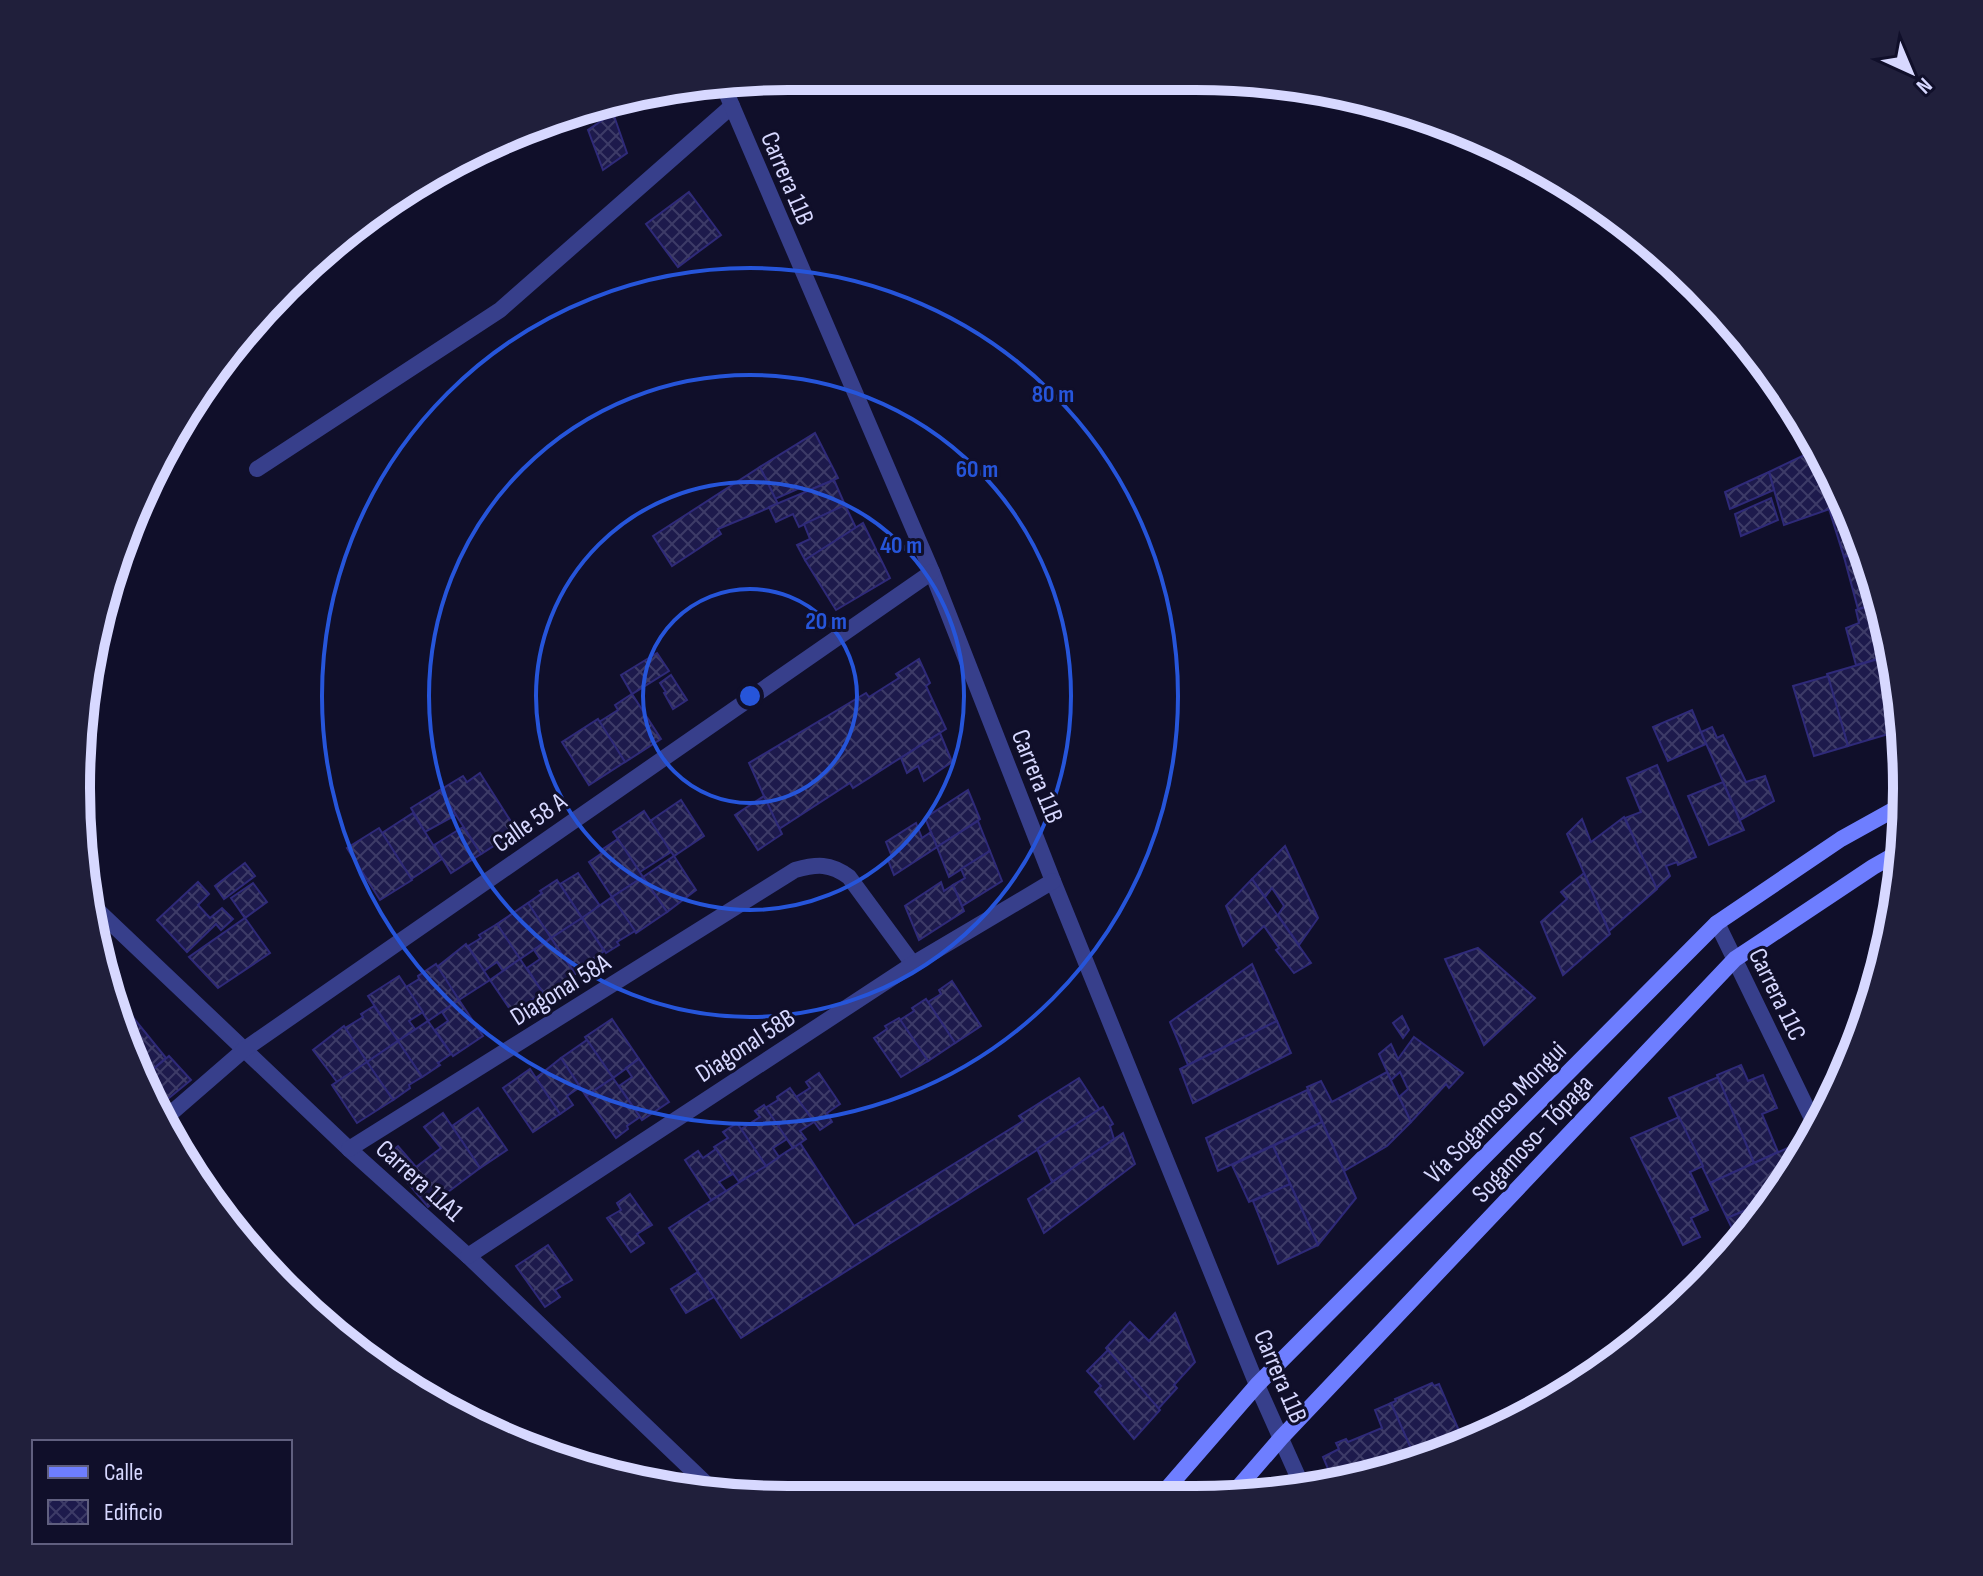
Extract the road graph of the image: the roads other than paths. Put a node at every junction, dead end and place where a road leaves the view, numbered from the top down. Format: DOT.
graph roads {
  1 [pos="726,93"];
  2 [pos="732,106"];
  3 [pos="257,469"];
  4 [pos="932,572"];
  5 [pos="1893,810"];
  6 [pos="1889,858"];
  7 [pos="1053,881"];
  8 [pos="101,914"];
  9 [pos="1717,923"];
  10 [pos="1735,959"];
  11 [pos="913,964"];
  12 [pos="245,1049"];
  13 [pos="171,1113"];
  14 [pos="1811,1116"];
  15 [pos="349,1149"];
  16 [pos="468,1256"];
  17 [pos="1257,1385"];
  18 [pos="1281,1438"];
  19 [pos="1299,1478"];
  20 [pos="703,1481"];
  21 [pos="1240,1485"];
  22 [pos="1169,1486"];
  1 -- 2 [label="street, Carrera 11B"];
  2 -- 3 [label="street"];
  2 -- 4 [label="street, Carrera 11B"];
  4 -- 7 [label="street, Carrera 11B"];
  4 -- 12 [label="street, Calle 58 A"];
  5 -- 9 [label="main road, Vía Sogamoso Mongui"];
  6 -- 10 [label="main road, Sogamoso- Tópaga"];
  7 -- 11 [label="street, Diagonal 58B"];
  7 -- 17 [label="street, Carrera 11B"];
  8 -- 12 [label="street, Carrera 11A1"];
  9 -- 10 [label="street, Carrera 11C"];
  9 -- 17 [label="main road, Vía Sogamoso Mongui"];
  10 -- 14 [label="street, Carrera 11C"];
  10 -- 18 [label="main road, Sogamoso- Tópaga"];
  11 -- 15 [label="street, Diagonal 58A"];
  11 -- 16 [label="street, Diagonal 58B"];
  12 -- 13 [label="street, Calle 58 A"];
  12 -- 15 [label="street, Carrera 11A1"];
  15 -- 16 [label="street, Carrera 11A1"];
  16 -- 20 [label="street, Carrera 11A1"];
  17 -- 18 [label="street, Carrera 11B"];
  17 -- 22 [label="main road, Vía Sogamoso Mongui"];
  18 -- 19 [label="street, Carrera 11B"];
  18 -- 21 [label="main road, Sogamoso- Tópaga"];
}
